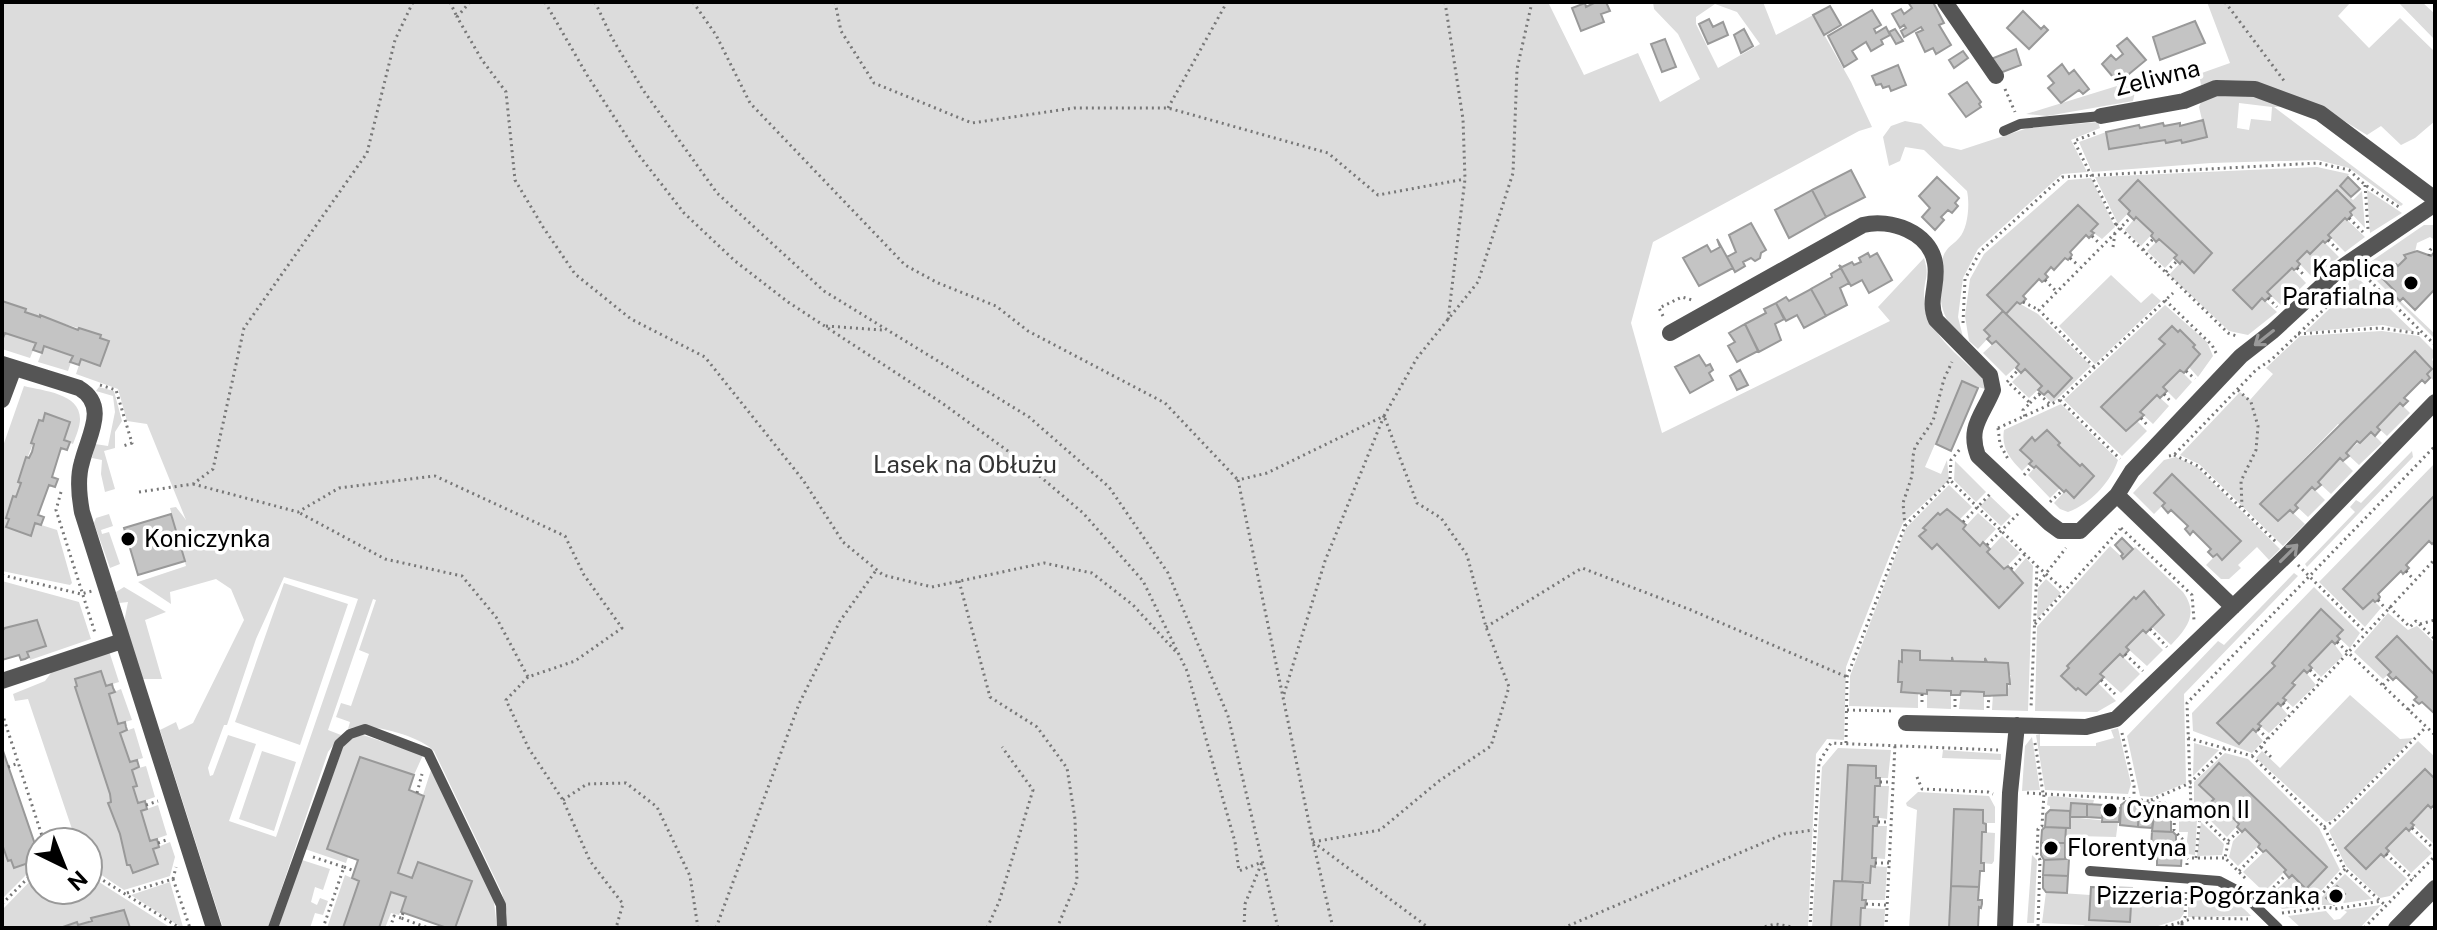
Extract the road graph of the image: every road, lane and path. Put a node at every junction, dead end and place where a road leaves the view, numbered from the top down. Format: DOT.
graph roads {
  1 [pos="413,2"];
  2 [pos="450,2"];
  3 [pos="470,2"];
  4 [pos="545,2"];
  5 [pos="595,2"];
  6 [pos="693,2"];
  7 [pos="835,2"];
  8 [pos="1227,2"];
  9 [pos="1445,2"];
  10 [pos="1532,2"];
  11 [pos="1945,2"];
  12 [pos="2225,2"];
  13 [pos="457,17"];
  14 [pos="1996,76"];
  15 [pos="2303,105"];
  16 [pos="1168,108"];
  17 [pos="2102,123"];
  18 [pos="2020,124"];
  19 [pos="2004,131"];
  20 [pos="2092,175"];
  21 [pos="1465,179"];
  22 [pos="2365,185"];
  23 [pos="2435,202"];
  24 [pos="2131,217"];
  25 [pos="2414,217"];
  26 [pos="2349,218"];
  27 [pos="2118,226"];
  28 [pos="2115,231"];
  29 [pos="2092,236"];
  30 [pos="2153,239"];
  31 [pos="2101,245"];
  32 [pos="2435,246"];
  33 [pos="2113,247"];
  34 [pos="2143,250"];
  35 [pos="2429,256"];
  36 [pos="2070,258"];
  37 [pos="2177,261"];
  38 [pos="2080,267"];
  39 [pos="2297,268"];
  40 [pos="2166,272"];
  41 [pos="2365,277"];
  42 [pos="2045,280"];
  43 [pos="2311,282"];
  44 [pos="2057,291"];
  45 [pos="2343,292"];
  46 [pos="2173,293"];
  47 [pos="2165,300"];
  48 [pos="2023,302"];
  49 [pos="2039,310"];
  50 [pos="1448,320"];
  51 [pos="824,326"];
  52 [pos="886,330"];
  53 [pos="1965,332"];
  54 [pos="1670,333"];
  55 [pos="2298,334"];
  56 [pos="2424,335"];
  57 [pos="2242,338"];
  58 [pos="2435,345"];
  59 [pos="1964,350"];
  60 [pos="2216,360"];
  61 [pos="8,366"];
  62 [pos="2094,367"];
  63 [pos="2018,370"];
  64 [pos="2186,371"];
  65 [pos="2204,375"];
  66 [pos="2198,381"];
  67 [pos="2190,389"];
  68 [pos="2238,390"];
  69 [pos="2164,394"];
  70 [pos="2,400"];
  71 [pos="2060,400"];
  72 [pos="2435,402"];
  73 [pos="2030,403"];
  74 [pos="2051,405"];
  75 [pos="2167,413"];
  76 [pos="1384,416"];
  77 [pos="2025,417"];
  78 [pos="2141,418"];
  79 [pos="1998,428"];
  80 [pos="2151,429"];
  81 [pos="1975,430"];
  82 [pos="2435,447"];
  83 [pos="2174,455"];
  84 [pos="2162,457"];
  85 [pos="2032,466"];
  86 [pos="2132,471"];
  87 [pos="2023,476"];
  88 [pos="1238,480"];
  89 [pos="2003,481"];
  90 [pos="193,484"];
  91 [pos="2062,491"];
  92 [pos="139,492"];
  93 [pos="2117,495"];
  94 [pos="2033,497"];
  95 [pos="1977,508"];
  96 [pos="2242,509"];
  97 [pos="298,512"];
  98 [pos="2134,512"];
  99 [pos="1963,522"];
  100 [pos="1905,526"];
  101 [pos="2121,528"];
  102 [pos="2001,531"];
  103 [pos="2080,531"];
  104 [pos="1987,545"];
  105 [pos="2025,554"];
  106 [pos="2288,554"];
  107 [pos="2435,559"];
  108 [pos="2037,566"];
  109 [pos="877,569"];
  110 [pos="2011,569"];
  111 [pos="2406,571"];
  112 [pos="2,575"];
  113 [pos="2046,575"];
  114 [pos="2309,576"];
  115 [pos="2415,580"];
  116 [pos="959,581"];
  117 [pos="2036,586"];
  118 [pos="106,588"];
  119 [pos="2064,591"];
  120 [pos="2378,600"];
  121 [pos="2233,607"];
  122 [pos="2388,608"];
  123 [pos="2435,620"];
  124 [pos="2035,624"];
  125 [pos="2420,624"];
  126 [pos="1486,627"];
  127 [pos="2150,629"];
  128 [pos="2190,630"];
  129 [pos="2366,633"];
  130 [pos="2435,639"];
  131 [pos="122,641"];
  132 [pos="2337,642"];
  133 [pos="2170,650"];
  134 [pos="2349,653"];
  135 [pos="2125,654"];
  136 [pos="1180,656"];
  137 [pos="2310,670"];
  138 [pos="2146,674"];
  139 [pos="528,677"];
  140 [pos="1847,677"];
  141 [pos="2391,677"];
  142 [pos="2101,680"];
  143 [pos="2,681"];
  144 [pos="2321,682"];
  145 [pos="2383,685"];
  146 [pos="1922,694"];
  147 [pos="1955,695"];
  148 [pos="1989,696"];
  149 [pos="1283,697"];
  150 [pos="2417,702"];
  151 [pos="2283,703"];
  152 [pos="2408,710"];
  153 [pos="1923,711"];
  154 [pos="1955,712"];
  155 [pos="2,713"];
  156 [pos="1988,713"];
  157 [pos="2293,713"];
  158 [pos="2116,719"];
  159 [pos="1906,723"];
  160 [pos="2024,725"];
  161 [pos="2426,727"];
  162 [pos="2258,729"];
  163 [pos="2435,735"];
  164 [pos="2188,738"];
  165 [pos="2268,739"];
  166 [pos="1846,743"];
  167 [pos="1895,745"];
  168 [pos="1002,747"];
  169 [pos="2261,747"];
  170 [pos="2226,748"];
  171 [pos="2014,751"];
  172 [pos="2252,756"];
  173 [pos="2272,758"];
  174 [pos="18,763"];
  175 [pos="8,767"];
  176 [pos="1917,777"];
  177 [pos="1880,782"];
  178 [pos="1893,782"];
  179 [pos="2190,783"];
  180 [pos="2044,793"];
  181 [pos="2002,794"];
  182 [pos="2134,799"];
  183 [pos="563,800"];
  184 [pos="159,801"];
  185 [pos="2149,801"];
  186 [pos="31,803"];
  187 [pos="2214,804"];
  188 [pos="146,805"];
  189 [pos="2175,805"];
  190 [pos="22,806"];
  191 [pos="2191,807"];
  192 [pos="2201,817"];
  193 [pos="1878,822"];
  194 [pos="1892,822"];
  195 [pos="39,826"];
  196 [pos="2324,827"];
  197 [pos="2412,828"];
  198 [pos="1814,830"];
  199 [pos="2240,830"];
  200 [pos="171,838"];
  201 [pos="1313,842"];
  202 [pos="158,843"];
  203 [pos="2260,849"];
  204 [pos="2435,850"];
  205 [pos="299,853"];
  206 [pos="2386,854"];
  207 [pos="2435,856"];
  208 [pos="2187,858"];
  209 [pos="2196,858"];
  210 [pos="2225,858"];
  211 [pos="1262,862"];
  212 [pos="1875,863"];
  213 [pos="1890,863"];
  214 [pos="344,867"];
  215 [pos="2345,869"];
  216 [pos="354,871"];
  217 [pos="2090,871"];
  218 [pos="2239,871"];
  219 [pos="2286,875"];
  220 [pos="2187,878"];
  221 [pos="2413,879"];
  222 [pos="104,881"];
  223 [pos="24,882"];
  224 [pos="2435,888"];
  225 [pos="125,894"];
  226 [pos="2265,896"];
  227 [pos="2381,901"];
  228 [pos="2,904"];
  229 [pos="1866,904"];
  230 [pos="1887,905"];
  231 [pos="2386,906"];
  232 [pos="2307,910"];
  233 [pos="2269,919"];
  234 [pos="2182,922"];
  235 [pos="2038,926"];
  236 [pos="180,928"];
  237 [pos="190,928"];
  238 [pos="214,928"];
  239 [pos="273,928"];
  240 [pos="323,928"];
  241 [pos="390,928"];
  242 [pos="428,928"];
  243 [pos="502,928"];
  244 [pos="616,928"];
  245 [pos="698,928"];
  246 [pos="716,928"];
  247 [pos="987,928"];
  248 [pos="1057,928"];
  249 [pos="1244,928"];
  250 [pos="1278,928"];
  251 [pos="1333,928"];
  252 [pos="1429,928"];
  253 [pos="1563,928"];
  254 [pos="1759,928"];
  255 [pos="1797,928"];
  256 [pos="1810,928"];
  257 [pos="1886,928"];
  258 [pos="2005,928"];
  259 [pos="2032,928"];
  260 [pos="2081,928"];
  261 [pos="2160,928"];
  262 [pos="2182,928"];
  263 [pos="2278,928"];
  264 [pos="2364,928"];
  265 [pos="2396,928"];
  1 -- 90 [label="path"];
  2 -- 13 [label="path"];
  3 -- 13 [label="path"];
  4 -- 51 [label="path"];
  5 -- 52 [label="path"];
  6 -- 88 [label="path"];
  7 -- 16 [label="path"];
  8 -- 16 [label="path"];
  9 -- 21 [label="path"];
  10 -- 50 [label="path"];
  11 -- 14 [label="street"];
  12 -- 15 [label="path"];
  13 -- 109 [label="path"];
  14 -- 18 [label="path"];
  15 -- 17 [label="street, Żeliwna"];
  15 -- 23 [label="street, Żeliwna"];
  16 -- 21 [label="path"];
  17 -- 18 [label="lane, Żeliwna"];
  17 -- 20 [label="path"];
  18 -- 19 [label="lane, Żeliwna"];
  20 -- 22 [label="path"];
  20 -- 27 [label="path"];
  20 -- 53 [label="path"];
  21 -- 50 [label="path"];
  22 -- 25 [label="path"];
  22 -- 26 [label="path"];
  23 -- 25 [label="street"];
  24 -- 27 [label="path"];
  25 -- 86 [label="street, one-way"];
  27 -- 28 [label="path"];
  27 -- 34 [label="path"];
  28 -- 31 [label="path"];
  28 -- 33 [label="path"];
  29 -- 31 [label="path"];
  30 -- 34 [label="path"];
  31 -- 38 [label="path"];
  32 -- 35 [label="path"];
  34 -- 40 [label="path"];
  36 -- 38 [label="path"];
  37 -- 40 [label="path"];
  38 -- 44 [label="path"];
  39 -- 43 [label="path"];
  40 -- 57 [label="path"];
  41 -- 56 [label="path"];
  42 -- 44 [label="path"];
  44 -- 49 [label="path"];
  45 -- 55 [label="path"];
  46 -- 47 [label="path"];
  47 -- 60 [label="path"];
  47 -- 62 [label="path"];
  48 -- 49 [label="path"];
  49 -- 62 [label="path"];
  50 -- 76 [label="path"];
  51 -- 52 [label="path"];
  51 -- 136 [label="path"];
  52 -- 211 [label="path"];
  54 -- 59 [label="street"];
  55 -- 56 [label="path"];
  55 -- 68 [label="path"];
  56 -- 58 [label="path"];
  59 -- 81 [label="street"];
  59 -- 100 [label="path"];
  61 -- 70 [label="street"];
  61 -- 118 [label="street"];
  62 -- 71 [label="path"];
  63 -- 73 [label="path"];
  64 -- 66 [label="path"];
  65 -- 66 [label="path"];
  66 -- 67 [label="path"];
  68 -- 83 [label="path"];
  68 -- 96 [label="path"];
  69 -- 75 [label="path"];
  71 -- 74 [label="path"];
  71 -- 86 [label="path"];
  106 -- 72 [label="street, one-way"];
  73 -- 74 [label="path"];
  73 -- 77 [label="path"];
  74 -- 77 [label="path"];
  76 -- 88 [label="path"];
  76 -- 126 [label="path"];
  76 -- 149 [label="path"];
  77 -- 79 [label="path"];
  78 -- 80 [label="path"];
  79 -- 81 [label="path"];
  79 -- 87 [label="path"];
  81 -- 89 [label="street"];
  82 -- 114 [label="path"];
  83 -- 84 [label="path"];
  83 -- 96 [label="path"];
  85 -- 87 [label="path"];
  86 -- 93 [label="street"];
  87 -- 94 [label="path"];
  88 -- 149 [label="path"];
  89 -- 94 [label="street"];
  89 -- 95 [label="path"];
  90 -- 92 [label="path"];
  90 -- 97 [label="path"];
  91 -- 94 [label="path"];
  93 -- 98 [label="street"];
  93 -- 103 [label="street"];
  94 -- 102 [label="path"];
  94 -- 103 [label="street"];
  95 -- 99 [label="path"];
  95 -- 100 [label="path"];
  95 -- 102 [label="path"];
  96 -- 106 [label="path"];
  97 -- 139 [label="path"];
  97 -- 139 [label="path"];
  98 -- 101 [label="path"];
  98 -- 121 [label="street"];
  100 -- 140 [label="path"];
  101 -- 119 [label="path"];
  101 -- 128 [label="path"];
  102 -- 104 [label="path"];
  102 -- 105 [label="path"];
  103 -- 113 [label="path"];
  105 -- 108 [label="path"];
  105 -- 110 [label="path"];
  106 -- 114 [label="path"];
  106 -- 121 [label="street"];
  107 -- 115 [label="path"];
  108 -- 113 [label="path"];
  108 -- 117 [label="path"];
  109 -- 116 [label="path"];
  109 -- 246 [label="path"];
  111 -- 115 [label="path"];
  112 -- 118 [label="path"];
  113 -- 117 [label="path"];
  113 -- 119 [label="path"];
  114 -- 129 [label="path"];
  114 -- 164 [label="path"];
  115 -- 122 [label="path"];
  116 -- 136 [label="path"];
  116 -- 248 [label="path"];
  117 -- 124 [label="path"];
  118 -- 131 [label="street"];
  119 -- 124 [label="path"];
  120 -- 122 [label="path"];
  121 -- 158 [label="street"];
  122 -- 125 [label="path"];
  122 -- 129 [label="path"];
  123 -- 125 [label="path"];
  124 -- 160 [label="path"];
  125 -- 130 [label="path"];
  126 -- 140 [label="path"];
  126 -- 201 [label="path"];
  127 -- 133 [label="path"];
  129 -- 134 [label="path"];
  131 -- 143 [label="street"];
  131 -- 238 [label="street"];
  132 -- 134 [label="path"];
  134 -- 144 [label="path"];
  134 -- 145 [label="path"];
  135 -- 138 [label="path"];
  136 -- 211 [label="path"];
  137 -- 144 [label="path"];
  139 -- 183 [label="path"];
  140 -- 166 [label="path"];
  141 -- 145 [label="path"];
  142 -- 158 [label="path"];
  144 -- 157 [label="path"];
  145 -- 152 [label="path"];
  146 -- 153 [label="path"];
  147 -- 154 [label="path"];
  148 -- 156 [label="path"];
  149 -- 201 [label="path"];
  150 -- 152 [label="path"];
  151 -- 157 [label="path"];
  152 -- 161 [label="path"];
  155 -- 174 [label="path"];
  157 -- 165 [label="path"];
  158 -- 160 [label="street"];
  158 -- 182 [label="path"];
  159 -- 160 [label="street"];
  160 -- 171 [label="street"];
  160 -- 180 [label="path"];
  161 -- 163 [label="path"];
  161 -- 196 [label="path"];
  162 -- 165 [label="path"];
  164 -- 170 [label="path"];
  164 -- 179 [label="path"];
  165 -- 169 [label="path"];
  166 -- 167 [label="path"];
  166 -- 198 [label="path"];
  167 -- 171 [label="path"];
  167 -- 178 [label="path"];
  168 -- 247 [label="path"];
  169 -- 172 [label="path"];
  169 -- 173 [label="path"];
  170 -- 172 [label="path"];
  170 -- 179 [label="path"];
  171 -- 181 [label="street"];
  172 -- 196 [label="path"];
  174 -- 175 [label="path"];
  174 -- 186 [label="path"];
  176 -- 181 [label="path"];
  177 -- 178 [label="path"];
  178 -- 194 [label="path"];
  179 -- 185 [label="path"];
  179 -- 191 [label="path"];
  180 -- 181 [label="path"];
  180 -- 182 [label="path"];
  180 -- 235 [label="path"];
  181 -- 258 [label="street"];
  182 -- 185 [label="path"];
  183 -- 244 [label="path"];
  183 -- 245 [label="path"];
  184 -- 188 [label="path"];
  185 -- 189 [label="path"];
  186 -- 190 [label="path"];
  186 -- 195 [label="path"];
  187 -- 192 [label="path"];
  189 -- 191 [label="path"];
  189 -- 208 [label="path"];
  191 -- 192 [label="path"];
  192 -- 199 [label="path"];
  192 -- 209 [label="path"];
  193 -- 194 [label="path"];
  194 -- 213 [label="path"];
  196 -- 215 [label="path"];
  197 -- 204 [label="path"];
  198 -- 253 [label="path"];
  198 -- 256 [label="path"];
  200 -- 202 [label="path"];
  201 -- 251 [label="path"];
  201 -- 252 [label="path"];
  203 -- 218 [label="path"];
  205 -- 214 [label="path"];
  205 -- 239 [label="lane"];
  205 -- 243 [label="lane"];
  206 -- 221 [label="path"];
  207 -- 221 [label="path"];
  208 -- 209 [label="path"];
  208 -- 220 [label="path"];
  209 -- 210 [label="path"];
  211 -- 249 [label="path"];
  211 -- 250 [label="path"];
  212 -- 213 [label="path"];
  213 -- 230 [label="path"];
  214 -- 216 [label="path"];
  214 -- 240 [label="path"];
  215 -- 227 [label="path"];
  215 -- 232 [label="path"];
  217 -- 220 [label="lane"];
  219 -- 226 [label="path"];
  220 -- 233 [label="lane"];
  220 -- 234 [label="path"];
  221 -- 231 [label="path"];
  222 -- 225 [label="path"];
  223 -- 228 [label="path"];
  224 -- 265 [label="street"];
  225 -- 236 [label="path"];
  225 -- 237 [label="path"];
  227 -- 231 [label="path"];
  227 -- 232 [label="path"];
  229 -- 230 [label="path"];
  230 -- 257 [label="path"];
  231 -- 264 [label="path"];
  232 -- 233 [label="path"];
  233 -- 234 [label="path"];
  233 -- 263 [label="lane"];
  234 -- 261 [label="path"];
  234 -- 262 [label="path"];
  235 -- 259 [label="path"];
  235 -- 260 [label="path"];
  241 -- 242 [label="path"];
  254 -- 255 [label="path"];
}
